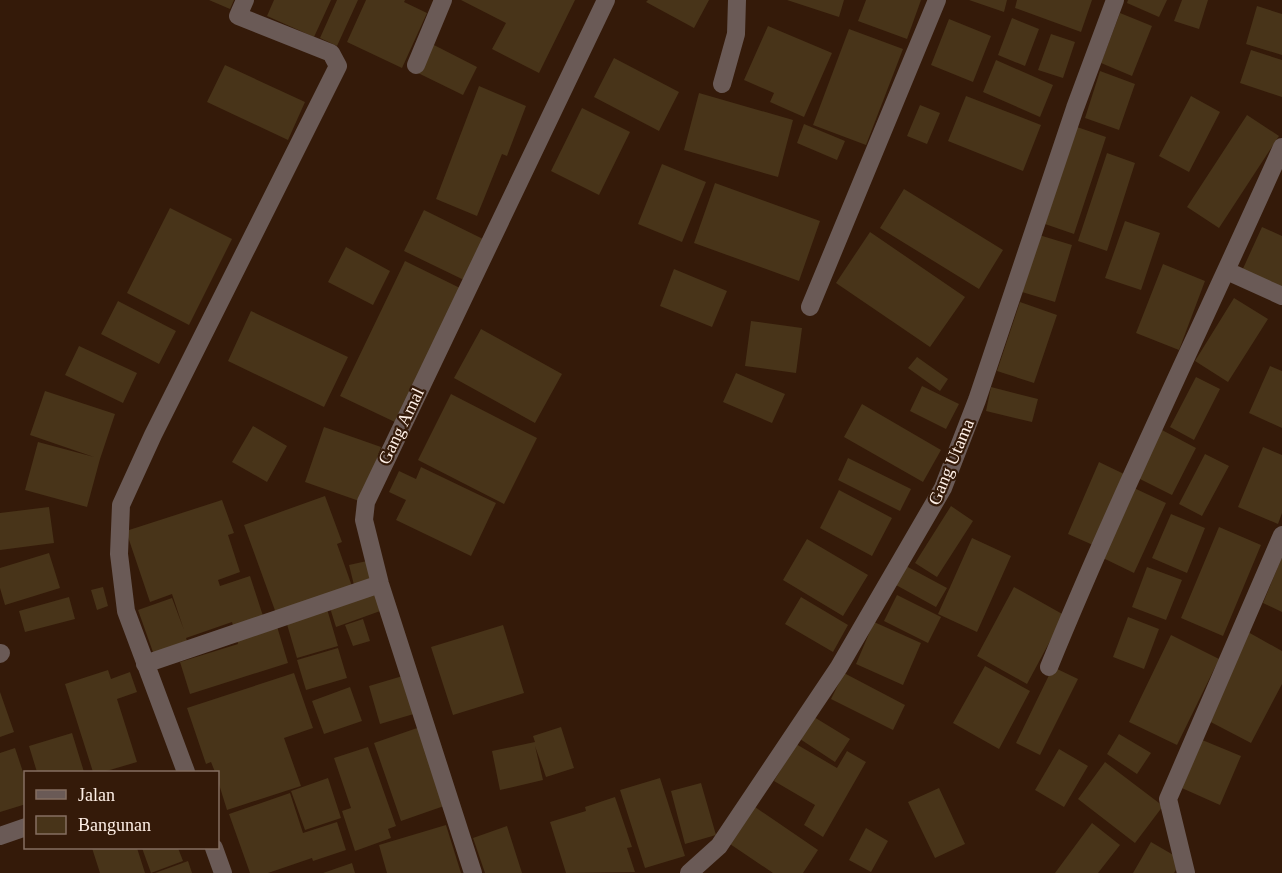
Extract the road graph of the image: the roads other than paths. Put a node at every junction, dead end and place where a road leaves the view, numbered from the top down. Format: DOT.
graph roads {
  1 [pos="245,0"];
  2 [pos="443,0"];
  3 [pos="606,0"];
  4 [pos="737,0"];
  5 [pos="937,0"];
  6 [pos="1115,0"];
  7 [pos="416,65"];
  8 [pos="722,84"];
  9 [pos="1282,147"];
  10 [pos="1227,271"];
  11 [pos="1282,296"];
  12 [pos="810,307"];
  13 [pos="1282,535"];
  14 [pos="380,584"];
  15 [pos="146,664"];
  16 [pos="1049,667"];
  17 [pos="186,771"];
  18 [pos="24,828"];
  19 [pos="0,836"];
  20 [pos="214,849"];
  21 [pos="223,873"];
  22 [pos="473,873"];
  23 [pos="689,873"];
  24 [pos="1186,873"];
  1 -- 15 [label="street"];
  2 -- 7 [label="street"];
  3 -- 14 [label="street, Gang Amal"];
  4 -- 8 [label="street"];
  5 -- 12 [label="street"];
  6 -- 23 [label="street, Gang Utama"];
  9 -- 10 [label="street"];
  10 -- 11 [label="street"];
  10 -- 16 [label="street"];
  13 -- 24 [label="street"];
  14 -- 15 [label="street"];
  14 -- 22 [label="street, Gang Amal"];
  15 -- 17 [label="street"];
  18 -- 19 [label="street"];
  20 -- 21 [label="street"];
}
